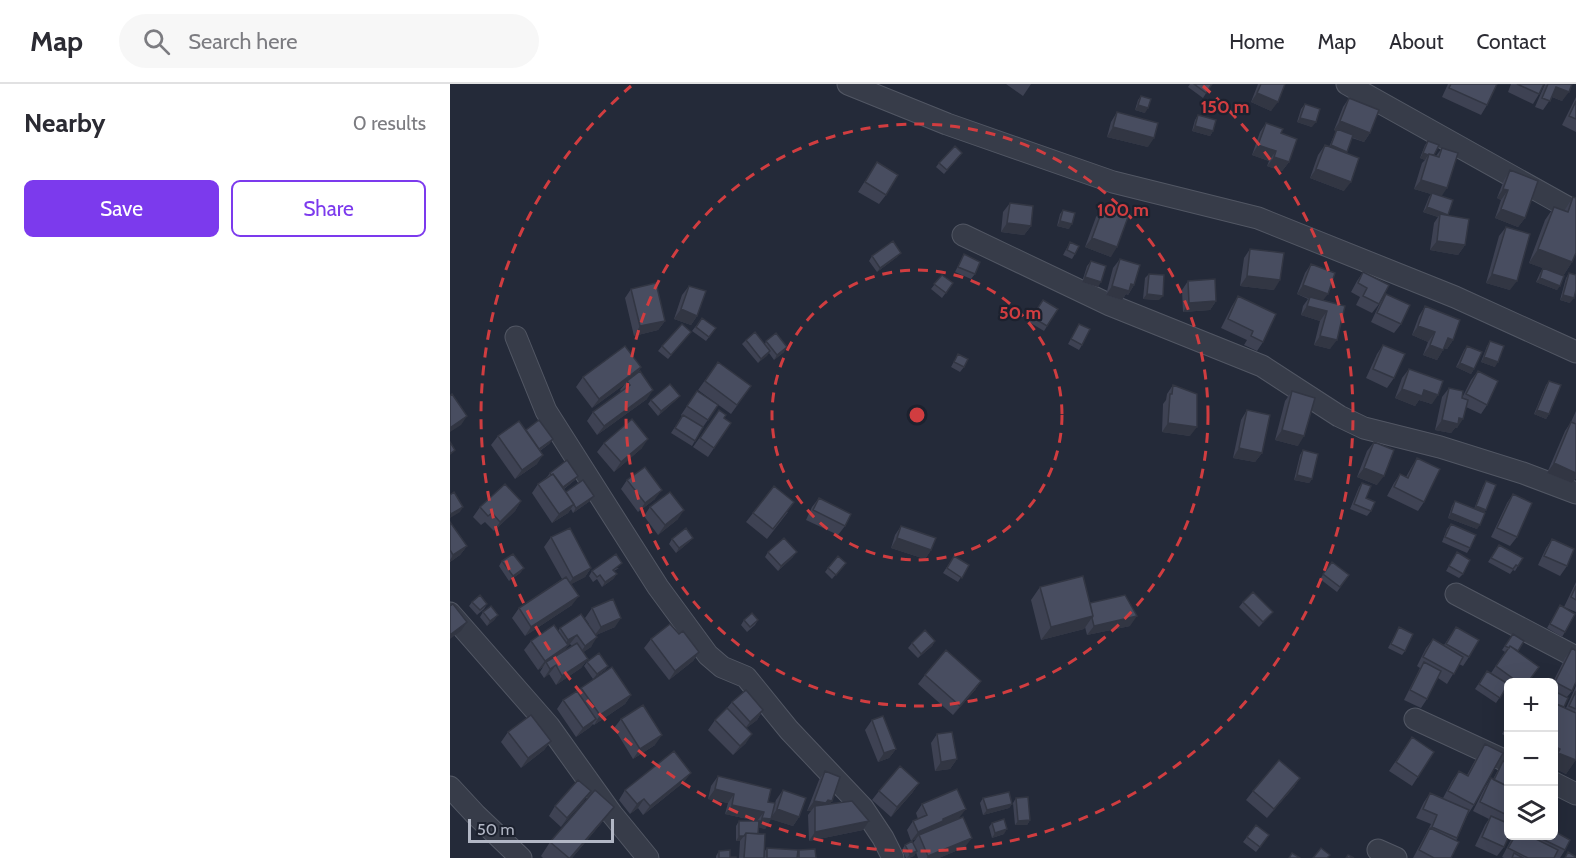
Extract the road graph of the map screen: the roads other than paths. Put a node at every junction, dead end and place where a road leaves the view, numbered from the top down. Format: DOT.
graph roads {
  1 [pos="848,84"];
  2 [pos="1347,84"];
  3 [pos="1576,212"];
  4 [pos="963,235"];
  5 [pos="516,337"];
  6 [pos="1576,352"];
  7 [pos="1576,493"];
  8 [pos="1456,594"];
  9 [pos="450,613"];
  10 [pos="1576,657"];
  11 [pos="1415,719"];
  12 [pos="1504,760"];
  13 [pos="1558,785"];
  14 [pos="450,787"];
  15 [pos="1576,794"];
  16 [pos="521,858"];
  17 [pos="648,858"];
  18 [pos="893,858"];
  1 -- 6 [label="street"];
  2 -- 3 [label="street"];
  4 -- 7 [label="street"];
  5 -- 18 [label="street"];
  8 -- 10 [label="street"];
  9 -- 17 [label="street"];
  11 -- 12 [label="street"];
  13 -- 15 [label="street"];
  14 -- 16 [label="street"];
}
